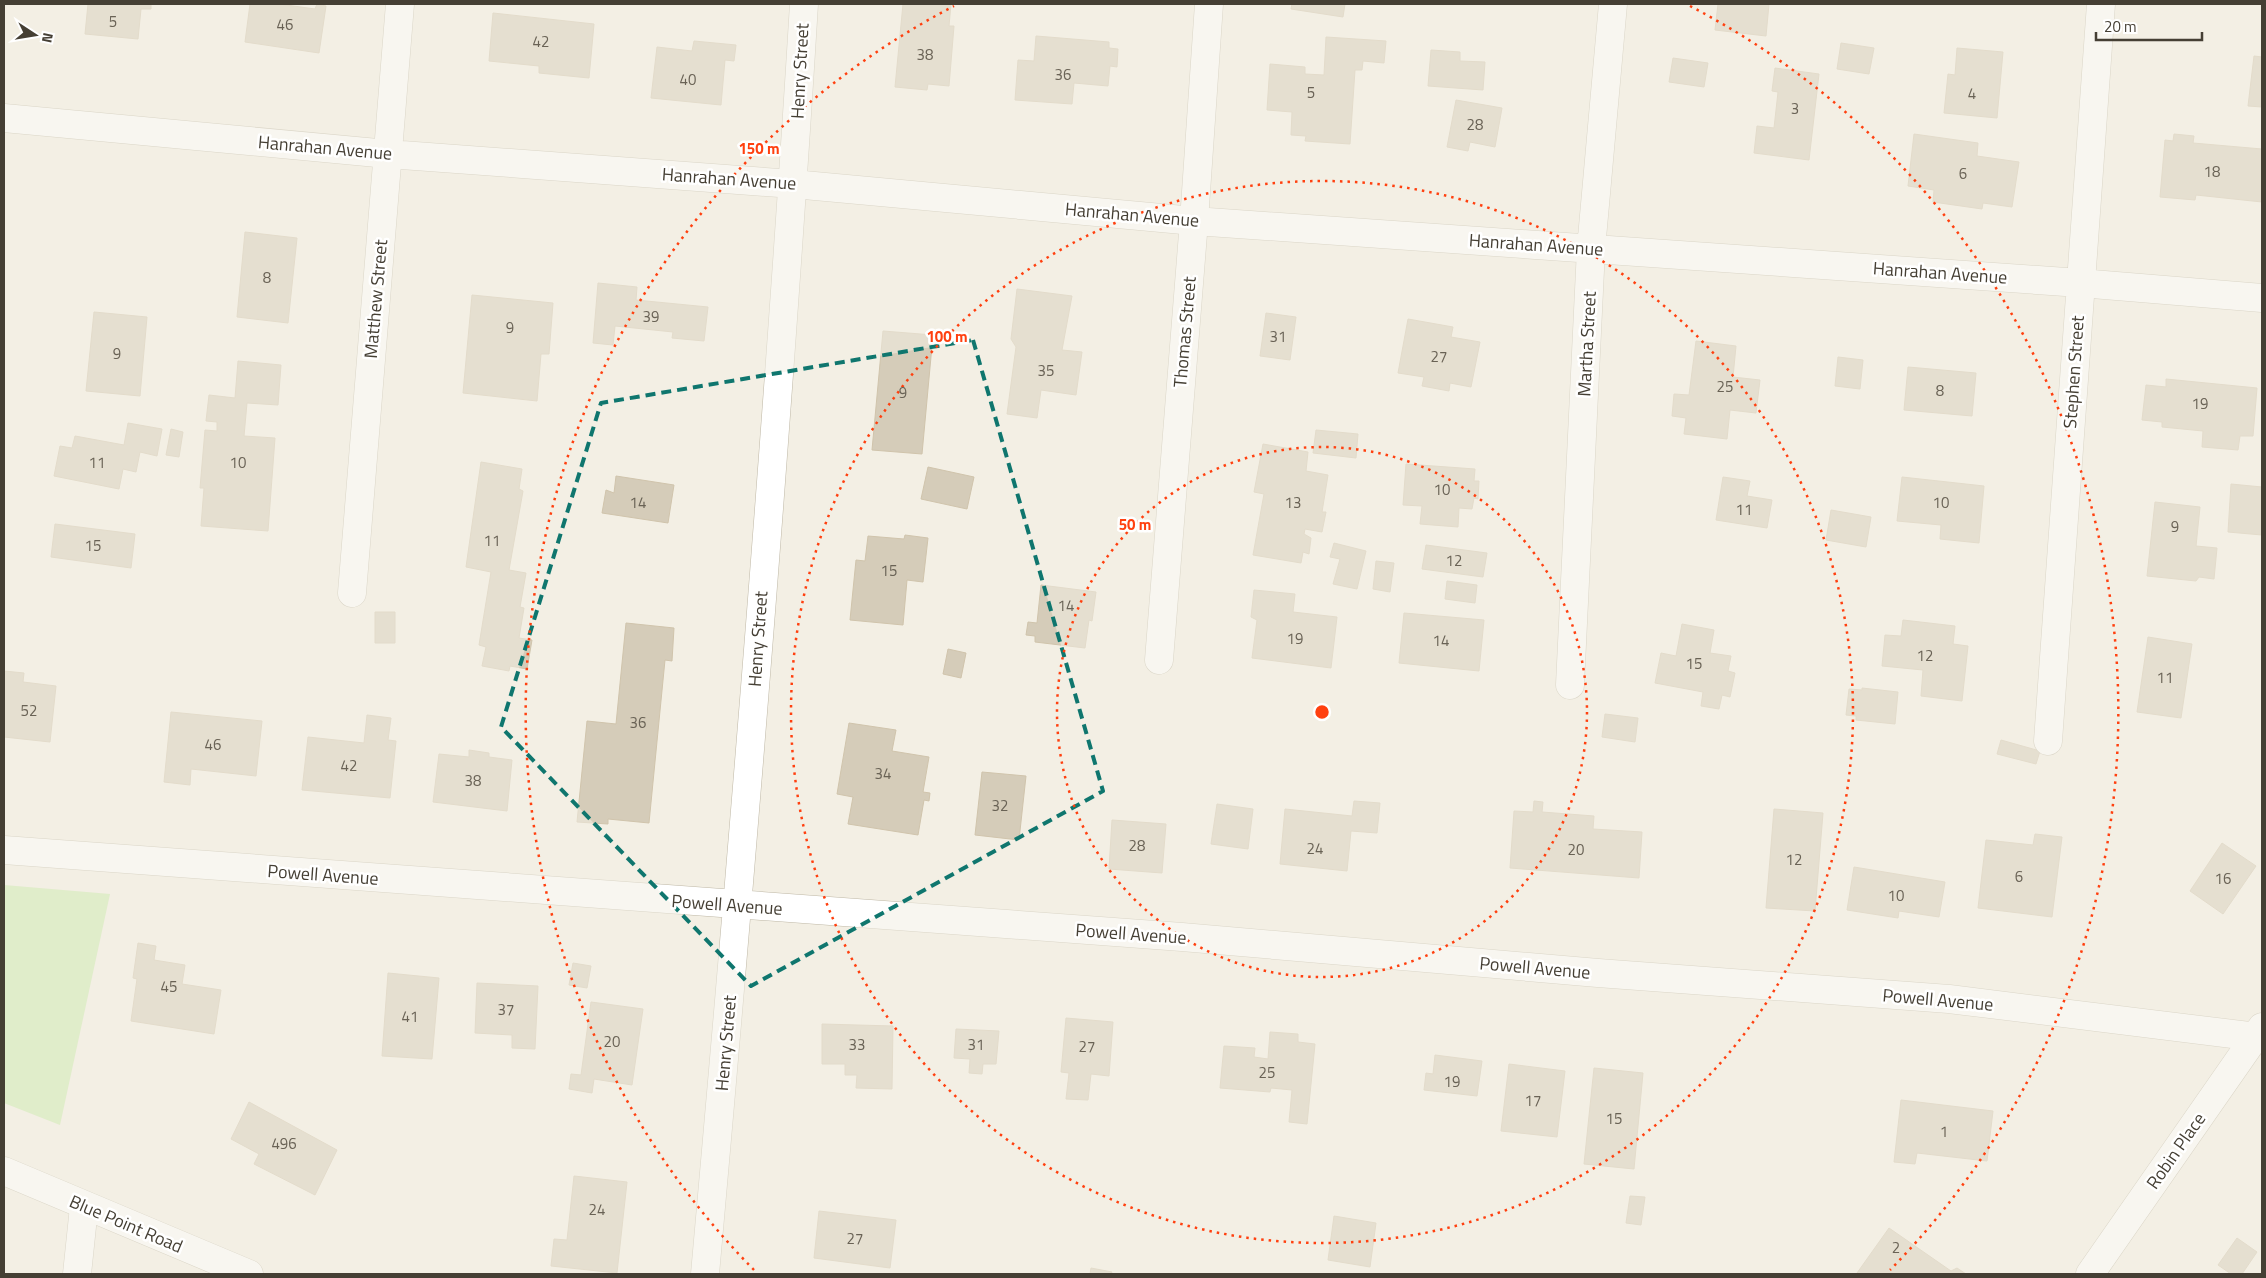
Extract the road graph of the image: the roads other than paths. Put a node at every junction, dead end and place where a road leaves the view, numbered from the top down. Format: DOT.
graph roads {
  1 [pos="400,4"];
  2 [pos="804,4"];
  3 [pos="1209,4"];
  4 [pos="1613,4"];
  5 [pos="2102,4"];
  6 [pos="4,118"];
  7 [pos="388,154"];
  8 [pos="793,184"];
  9 [pos="1194,221"];
  10 [pos="1591,249"];
  11 [pos="2080,283"];
  12 [pos="2262,298"];
  13 [pos="352,593"];
  14 [pos="1159,660"];
  15 [pos="1570,685"];
  16 [pos="2048,740"];
  17 [pos="4,850"];
  18 [pos="738,906"];
  19 [pos="2259,1032"];
  20 [pos="4,1171"];
  21 [pos="84,1206"];
  22 [pos="77,1274"];
  23 [pos="249,1274"];
  24 [pos="705,1274"];
  25 [pos="2090,1274"];
  1 -- 7 [label="street, Matthew Street"];
  2 -- 8 [label="street, Henry Street"];
  3 -- 9 [label="street, Thomas Street"];
  4 -- 10 [label="street, Martha Street"];
  5 -- 11 [label="street, Stephen Street"];
  6 -- 7 [label="street, Hanrahan Avenue"];
  7 -- 8 [label="street, Hanrahan Avenue"];
  7 -- 13 [label="street, Matthew Street"];
  8 -- 9 [label="street, Hanrahan Avenue"];
  8 -- 18 [label="street, Henry Street"];
  9 -- 10 [label="street, Hanrahan Avenue"];
  9 -- 14 [label="street, Thomas Street"];
  10 -- 11 [label="street, Hanrahan Avenue"];
  10 -- 15 [label="street, Martha Street"];
  11 -- 12 [label="street, Hanrahan Avenue"];
  11 -- 16 [label="street, Stephen Street"];
  17 -- 18 [label="street, Powell Avenue"];
  18 -- 19 [label="street, Powell Avenue"];
  18 -- 24 [label="street, Henry Street"];
  19 -- 25 [label="street, Robin Place"];
  20 -- 21 [label="street, Blue Point Road"];
  21 -- 22 [label="street"];
  21 -- 23 [label="street, Blue Point Road"];
}
